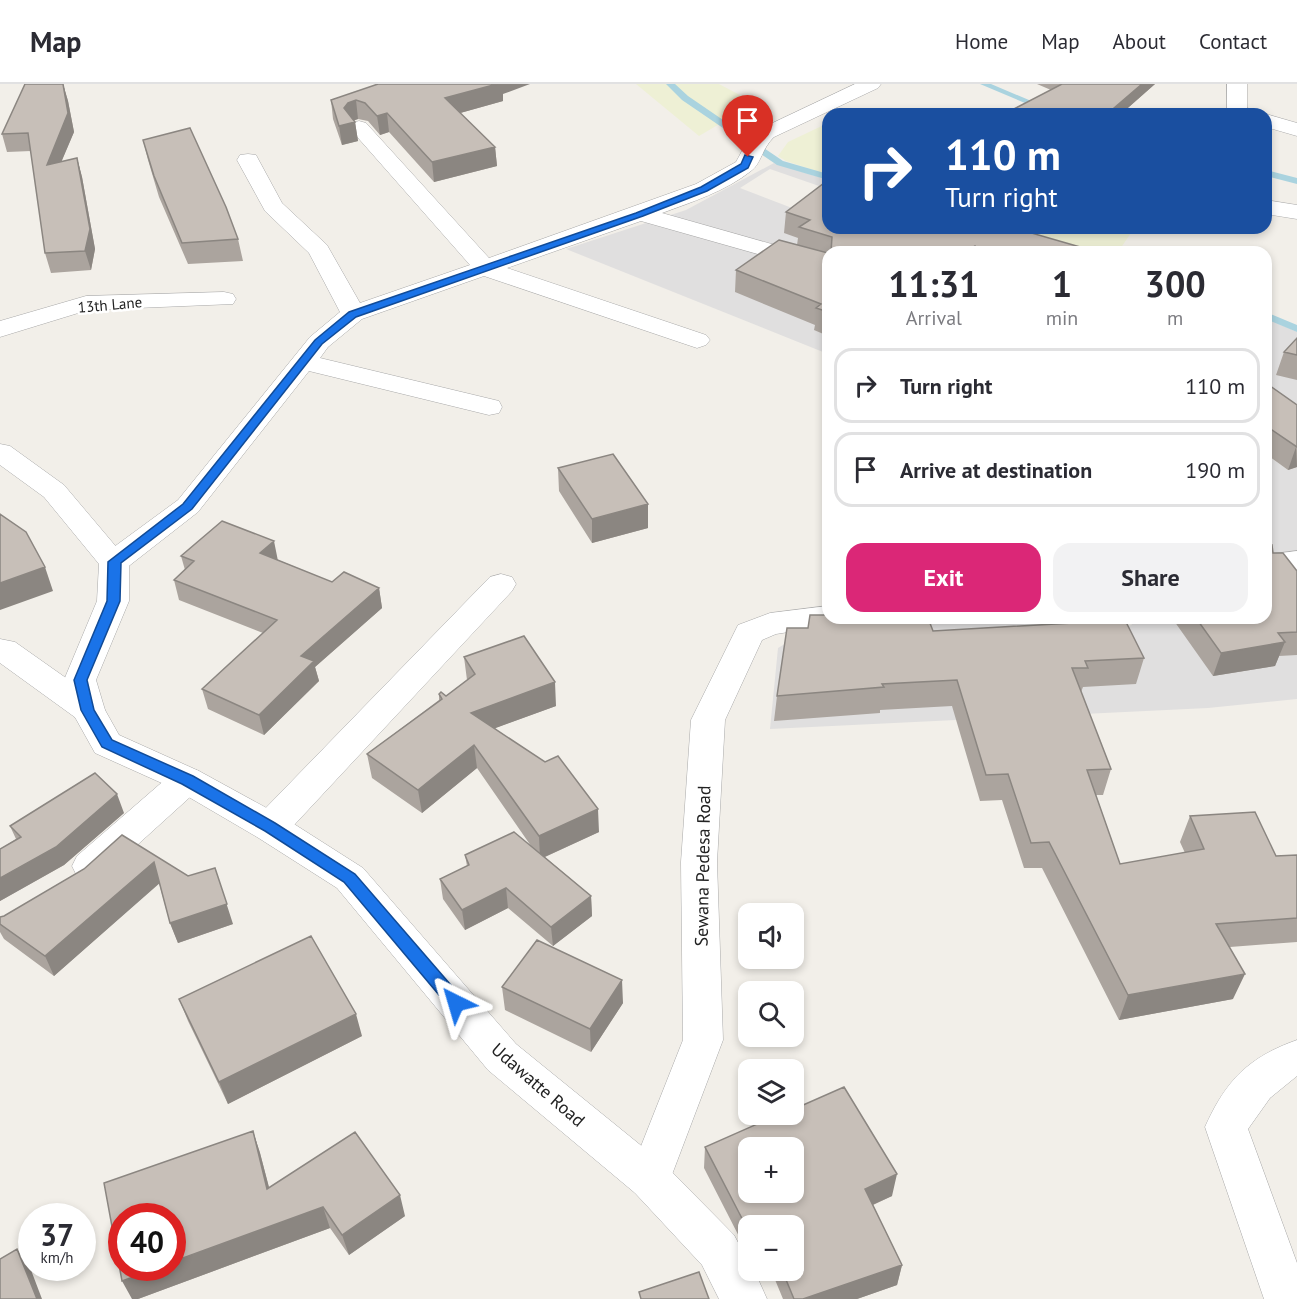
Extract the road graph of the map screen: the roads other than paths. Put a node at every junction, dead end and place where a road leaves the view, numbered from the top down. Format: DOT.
graph roads {
  1 [pos="870,84"];
  2 [pos="1237,84"];
  3 [pos="829,108"];
  4 [pos="1237,108"];
  5 [pos="819,114"];
  6 [pos="1272,122"];
  7 [pos="359,127"];
  8 [pos="1297,130"];
  9 [pos="248,160"];
  10 [pos="1272,208"];
  11 [pos="1297,212"];
  12 [pos="639,214"];
  13 [pos="822,265"];
  14 [pos="486,269"];
  15 [pos="224,299"];
  16 [pos="353,315"];
  17 [pos="0,329"];
  18 [pos="696,340"];
  19 [pos="303,362"];
  20 [pos="489,407"];
  21 [pos="0,452"];
  22 [pos="1297,561"];
  23 [pos="114,562"];
  24 [pos="1272,564"];
  25 [pos="501,584"];
  26 [pos="822,618"];
  27 [pos="0,650"];
  28 [pos="88,710"];
  29 [pos="188,780"];
  30 [pos="270,827"];
  31 [pos="68,883"];
  32 [pos="1297,1058"];
  33 [pos="650,1179"];
  34 [pos="744,1299"];
  35 [pos="1287,1299"];
  1 -- 3 [label="street"];
  2 -- 4 [label="street"];
  5 -- 12 [label="street"];
  6 -- 8 [label="street"];
  7 -- 14 [label="street"];
  9 -- 16 [label="street"];
  10 -- 11 [label="street"];
  12 -- 13 [label="street"];
  12 -- 14 [label="street"];
  14 -- 16 [label="street"];
  14 -- 18 [label="street"];
  15 -- 17 [label="street, 13th Lane"];
  16 -- 19 [label="street"];
  19 -- 20 [label="street"];
  19 -- 23 [label="street"];
  21 -- 23 [label="street"];
  22 -- 24 [label="street"];
  23 -- 28 [label="street, Udawatte Road"];
  25 -- 30 [label="street"];
  26 -- 33 [label="street, Sewana Pedesa Road"];
  27 -- 28 [label="street"];
  28 -- 29 [label="street, Udawatte Road"];
  29 -- 30 [label="street, Udawatte Road"];
  29 -- 31 [label="street"];
  30 -- 33 [label="street, Udawatte Road"];
  32 -- 35 [label="street"];
  33 -- 34 [label="street, Udawatte Road"];
}
